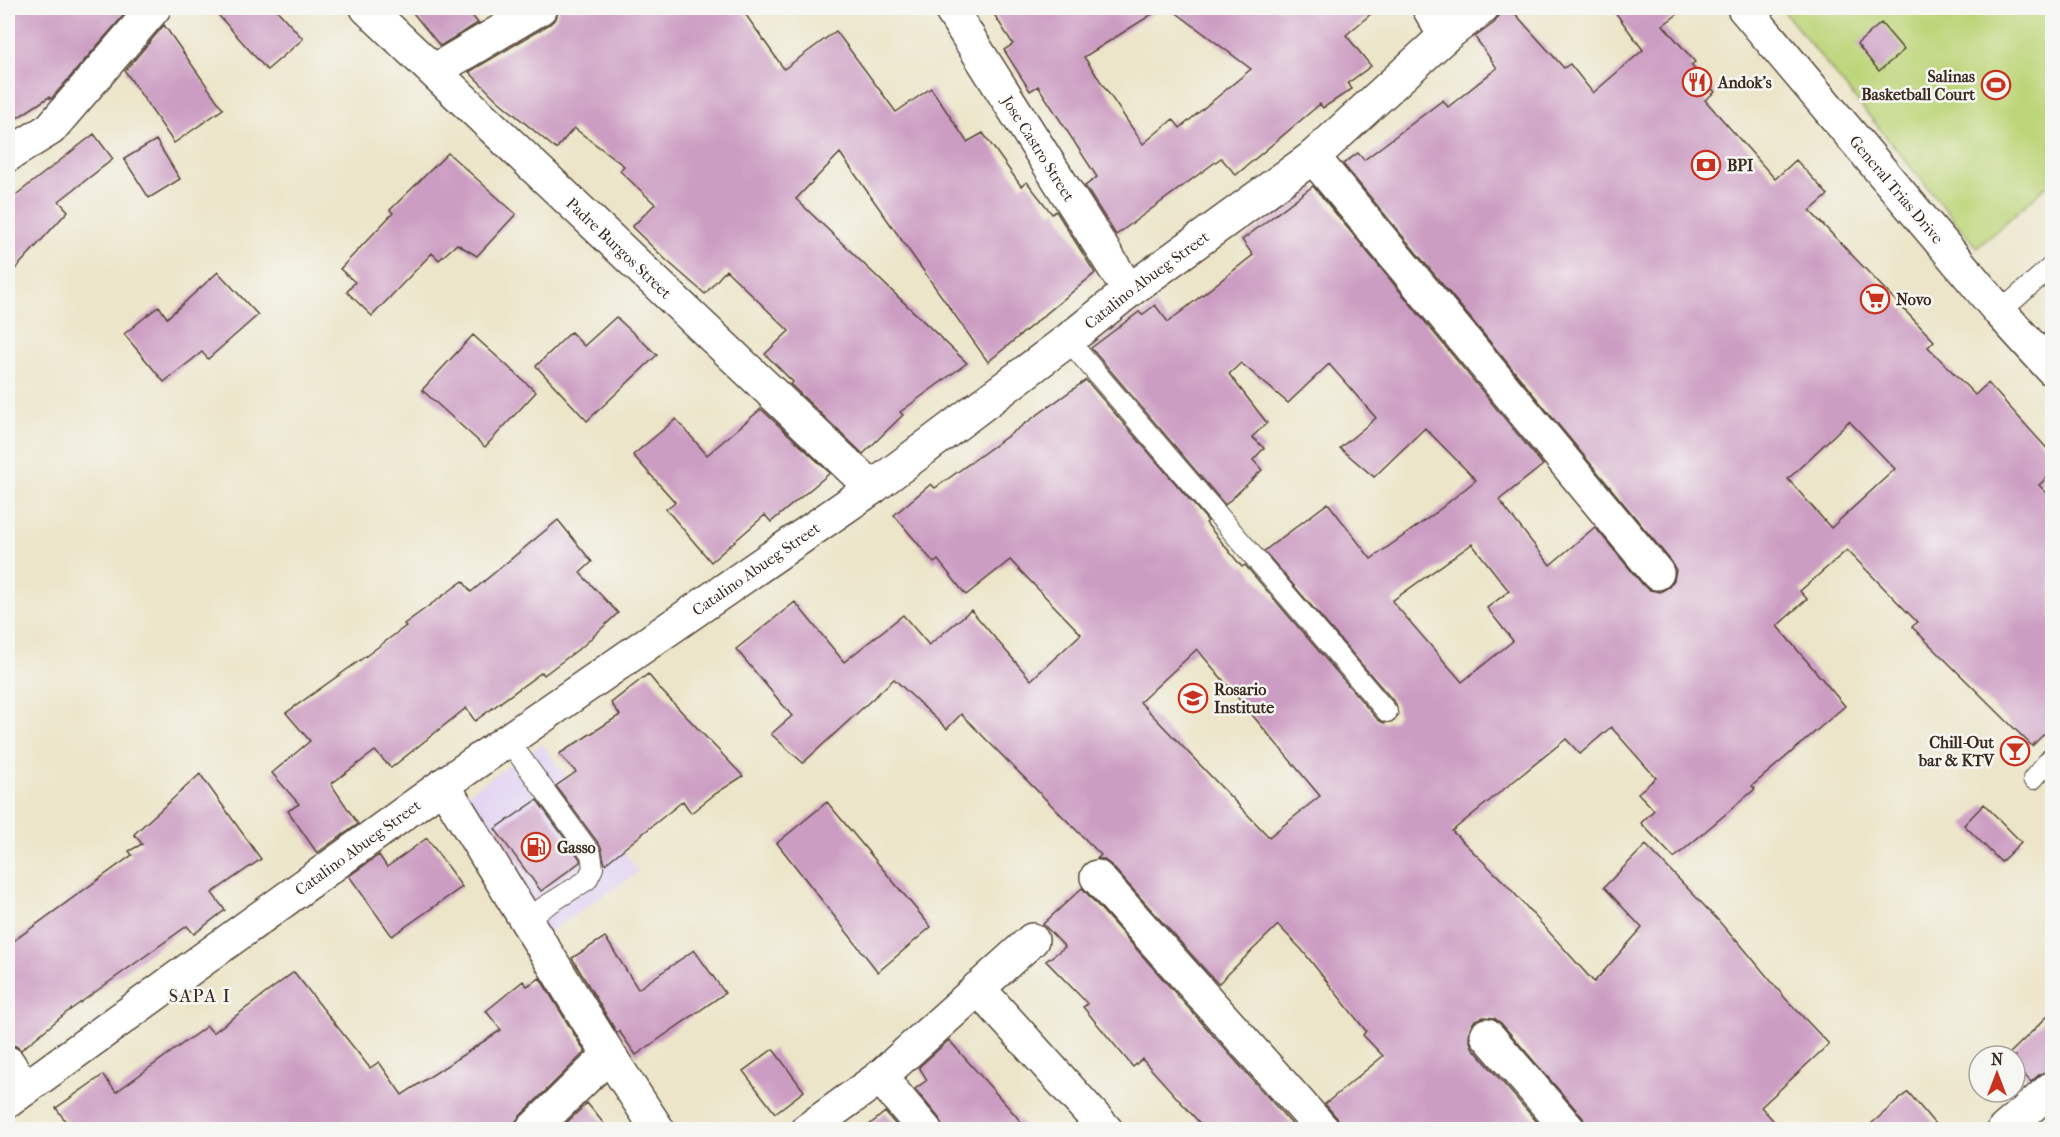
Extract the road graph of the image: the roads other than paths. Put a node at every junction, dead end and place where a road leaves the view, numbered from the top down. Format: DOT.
graph roads {
  1 [pos="154,8"];
  2 [pos="367,8"];
  3 [pos="540,8"];
  4 [pos="950,8"];
  5 [pos="1429,8"];
  6 [pos="1482,8"];
  7 [pos="1743,8"];
  8 [pos="1445,36"];
  9 [pos="434,71"];
  10 [pos="8,154"];
  11 [pos="1313,157"];
  12 [pos="2052,266"];
  13 [pos="1129,291"];
  14 [pos="2000,312"];
  15 [pos="1068,339"];
  16 [pos="2052,369"];
  17 [pos="872,488"];
  18 [pos="1657,573"];
  19 [pos="1388,712"];
  20 [pos="508,740"];
  21 [pos="2052,758"];
  22 [pos="2033,779"];
  23 [pos="443,785"];
  24 [pos="1097,877"];
  25 [pos="525,919"];
  26 [pos="1032,940"];
  27 [pos="978,988"];
  28 [pos="1487,1035"];
  29 [pos="609,1055"];
  30 [pos="880,1077"];
  31 [pos="13,1084"];
  32 [pos="2052,1088"];
  33 [pos="532,1130"];
  34 [pos="658,1130"];
  35 [pos="807,1130"];
  36 [pos="925,1130"];
  37 [pos="1106,1130"];
  38 [pos="1323,1130"];
  39 [pos="1569,1130"];
  40 [pos="2004,1130"];
  1 -- 10 [label="street"];
  2 -- 9 [label="street, Padre Burgos Street"];
  3 -- 9 [label="street"];
  4 -- 13 [label="street, Jose Castro Street"];
  5 -- 8 [label="street"];
  6 -- 8 [label="street, Catalino Abueg Street"];
  7 -- 14 [label="street, General Trias Drive"];
  8 -- 11 [label="street, Catalino Abueg Street"];
  9 -- 17 [label="street, Padre Burgos Street"];
  11 -- 13 [label="street, Catalino Abueg Street"];
  11 -- 18 [label="street"];
  12 -- 14 [label="lane"];
  13 -- 15 [label="street, Catalino Abueg Street"];
  14 -- 16 [label="street, General Trias Drive"];
  15 -- 17 [label="street, Catalino Abueg Street"];
  15 -- 19 [label="lane"];
  17 -- 20 [label="street, Catalino Abueg Street"];
  20 -- 23 [label="street, Catalino Abueg Street"];
  20 -- 25 [label="lane"];
  21 -- 22 [label="lane"];
  23 -- 25 [label="street"];
  23 -- 31 [label="street, Catalino Abueg Street"];
  24 -- 38 [label="street"];
  25 -- 29 [label="street"];
  26 -- 27 [label="street"];
  27 -- 30 [label="street"];
  27 -- 37 [label="street"];
  28 -- 39 [label="street"];
  29 -- 33 [label="street"];
  29 -- 34 [label="street"];
  30 -- 35 [label="street"];
  30 -- 36 [label="street"];
  32 -- 40 [label="street"];
}
